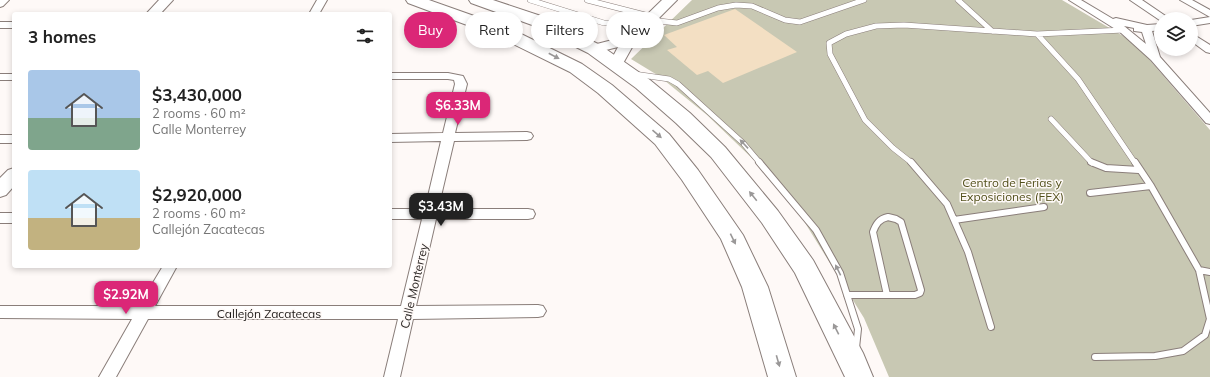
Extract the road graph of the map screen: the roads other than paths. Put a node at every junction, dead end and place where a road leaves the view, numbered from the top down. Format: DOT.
graph roads {
  1 [pos="4,0"];
  2 [pos="166,0"];
  3 [pos="322,0"];
  4 [pos="414,0"];
  5 [pos="477,0"];
  6 [pos="530,0"];
  7 [pos="587,0"];
  8 [pos="670,0"];
  9 [pos="864,0"];
  10 [pos="958,0"];
  11 [pos="1074,0"];
  12 [pos="1135,0"];
  13 [pos="1185,0"];
  14 [pos="0,4"];
  15 [pos="155,12"];
  16 [pos="315,12"];
  17 [pos="629,12"];
  18 [pos="654,12"];
  19 [pos="1155,12"];
  20 [pos="1210,14"];
  21 [pos="1101,16"];
  22 [pos="664,20"];
  23 [pos="1210,20"];
  24 [pos="1198,22"];
  25 [pos="606,23"];
  26 [pos="0,25"];
  27 [pos="12,25"];
  28 [pos="1154,27"];
  29 [pos="1146,28"];
  30 [pos="1124,30"];
  31 [pos="992,31"];
  32 [pos="1037,34"];
  33 [pos="1198,41"];
  34 [pos="606,46"];
  35 [pos="627,48"];
  36 [pos="594,49"];
  37 [pos="1210,50"];
  38 [pos="1155,58"];
  39 [pos="623,69"];
  40 [pos="392,76"];
  41 [pos="0,77"];
  42 [pos="12,77"];
  43 [pos="1051,119"];
  44 [pos="1210,120"];
  45 [pos="527,136"];
  46 [pos="392,138"];
  47 [pos="448,138"];
  48 [pos="0,140"];
  49 [pos="12,140"];
  50 [pos="1139,170"];
  51 [pos="12,176"];
  52 [pos="1150,186"];
  53 [pos="0,190"];
  54 [pos="1090,193"];
  55 [pos="1044,207"];
  56 [pos="392,214"];
  57 [pos="431,214"];
  58 [pos="528,214"];
  59 [pos="0,218"];
  60 [pos="12,218"];
  61 [pos="954,220"];
  62 [pos="169,268"];
  63 [pos="1199,270"];
  64 [pos="1210,272"];
  65 [pos="847,295"];
  66 [pos="887,295"];
  67 [pos="538,311"];
  68 [pos="0,312"];
  69 [pos="143,313"];
  70 [pos="408,313"];
  71 [pos="991,327"];
  72 [pos="1095,357"];
  73 [pos="856,369"];
  74 [pos="107,377"];
  75 [pos="392,377"];
  76 [pos="782,377"];
  1 -- 14 [label="street"];
  2 -- 15 [label="street"];
  3 -- 16 [label="street"];
  4 -- 76 [label="highway, one-way"];
  5 -- 36 [label="highway"];
  6 -- 25 [label="lane"];
  7 -- 17 [label="lane"];
  8 -- 18 [label="street"];
  9 -- 22 [label="lane"];
  10 -- 31 [label="lane"];
  11 -- 21 [label="street"];
  12 -- 19 [label="street"];
  13 -- 20 [label="street"];
  21 -- 29 [label="street"];
  21 -- 30 [label="street"];
  23 -- 24 [label="street"];
  26 -- 27 [label="street"];
  28 -- 29 [label="street"];
  29 -- 30 [label="street"];
  29 -- 38 [label="street"];
  30 -- 32 [label="lane"];
  30 -- 38 [label="street"];
  31 -- 32 [label="lane"];
  31 -- 61 [label="lane"];
  32 -- 50 [label="lane"];
  33 -- 37 [label="street"];
  34 -- 36 [label="street"];
  35 -- 39 [label="street"];
  36 -- 39 [label="highway"];
  38 -- 44 [label="street"];
  65 -- 39 [label="lane, one-way"];
  73 -- 39 [label="highway, one-way"];
  40 -- 47 [label="street, Calle Monterrey"];
  41 -- 42 [label="street"];
  43 -- 50 [label="lane"];
  45 -- 47 [label="street"];
  46 -- 47 [label="street"];
  47 -- 57 [label="street, Calle Monterrey"];
  48 -- 49 [label="street"];
  50 -- 52 [label="lane"];
  51 -- 53 [label="street"];
  52 -- 54 [label="lane"];
  52 -- 63 [label="lane"];
  55 -- 61 [label="lane"];
  56 -- 57 [label="street"];
  57 -- 58 [label="street"];
  57 -- 70 [label="street, Calle Monterrey"];
  59 -- 60 [label="street"];
  61 -- 71 [label="lane"];
  62 -- 69 [label="street"];
  63 -- 64 [label="lane"];
  63 -- 72 [label="lane"];
  65 -- 66 [label="lane"];
  65 -- 73 [label="lane"];
  66 -- 66 [label="lane"];
  67 -- 70 [label="street, Callejón Zacatecas"];
  68 -- 69 [label="street, Callejón Zacatecas"];
  69 -- 70 [label="street, Callejón Zacatecas"];
  69 -- 74 [label="street"];
  70 -- 75 [label="street, Calle Monterrey"];
}
